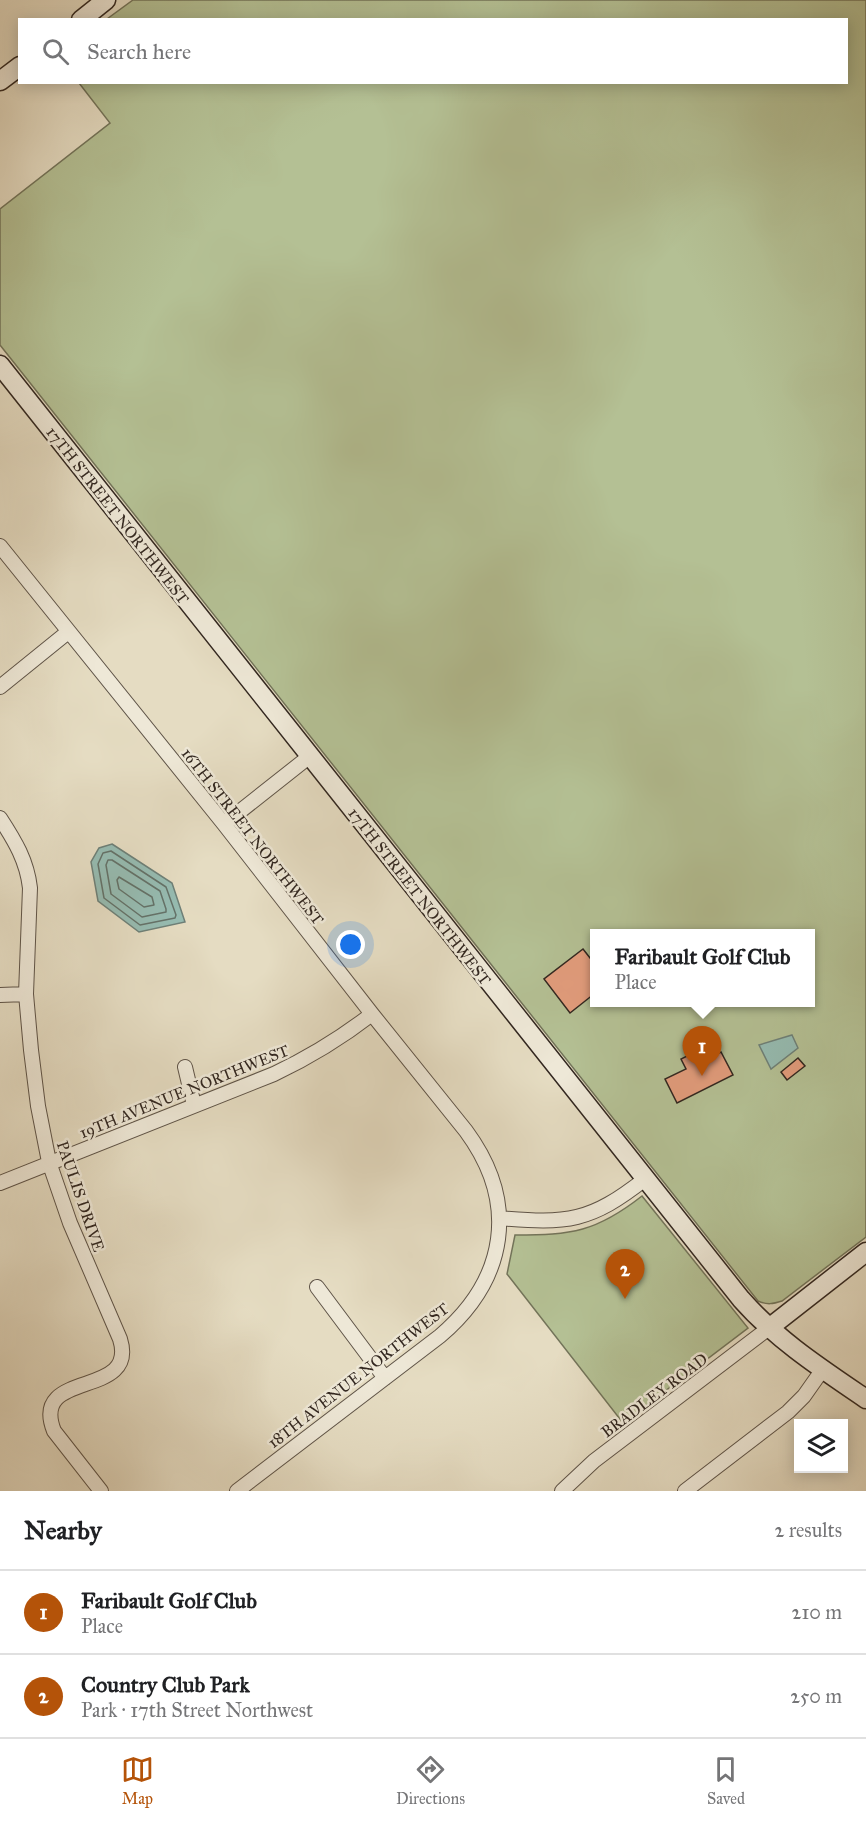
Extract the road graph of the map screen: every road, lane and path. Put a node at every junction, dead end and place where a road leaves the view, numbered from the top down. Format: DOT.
graph roads {
  1 [pos="106,0"];
  2 [pos="84,18"];
  3 [pos="18,68"];
  4 [pos="0,81"];
  5 [pos="0,365"];
  6 [pos="0,546"];
  7 [pos="68,632"];
  8 [pos="0,687"];
  9 [pos="310,756"];
  10 [pos="0,818"];
  11 [pos="224,824"];
  12 [pos="26,993"];
  13 [pos="0,996"];
  14 [pos="372,1014"];
  15 [pos="185,1067"];
  16 [pos="195,1105"];
  17 [pos="49,1162"];
  18 [pos="645,1179"];
  19 [pos="0,1183"];
  20 [pos="499,1218"];
  21 [pos="866,1252"];
  22 [pos="317,1287"];
  23 [pos="769,1328"];
  24 [pos="823,1370"];
  25 [pos="386,1377"];
  26 [pos="866,1399"];
  27 [pos="101,1491"];
  28 [pos="237,1491"];
  29 [pos="562,1491"];
  30 [pos="685,1491"];
  1 -- 2 [label="street"];
  3 -- 4 [label="street"];
  5 -- 9 [label="street, 17TH STREET NORTHWEST"];
  6 -- 7 [label="street, 16TH STREET NORTHWEST"];
  7 -- 8 [label="street"];
  7 -- 11 [label="street, 16TH STREET NORTHWEST"];
  9 -- 11 [label="street"];
  9 -- 18 [label="street, 17TH STREET NORTHWEST"];
  10 -- 12 [label="street, PAULIS DRIVE"];
  11 -- 14 [label="street, 16TH STREET NORTHWEST"];
  12 -- 13 [label="street"];
  12 -- 17 [label="street, PAULIS DRIVE"];
  14 -- 16 [label="street, 19TH AVENUE NORTHWEST"];
  14 -- 20 [label="street, 16TH STREET NORTHWEST"];
  15 -- 16 [label="street"];
  16 -- 17 [label="street, 19TH AVENUE NORTHWEST"];
  17 -- 19 [label="street, 19TH AVENUE NORTHWEST"];
  17 -- 27 [label="street, PAULIS DRIVE"];
  18 -- 20 [label="street"];
  18 -- 23 [label="street, 17TH STREET NORTHWEST"];
  20 -- 25 [label="street, 18TH AVENUE NORTHWEST"];
  21 -- 23 [label="street"];
  22 -- 25 [label="street"];
  23 -- 24 [label="street, 17TH STREET NORTHWEST"];
  23 -- 29 [label="street, BRADLEY ROAD"];
  24 -- 26 [label="street, 17TH STREET NORTHWEST"];
  24 -- 30 [label="street"];
  25 -- 28 [label="street, 18TH AVENUE NORTHWEST"];
}
